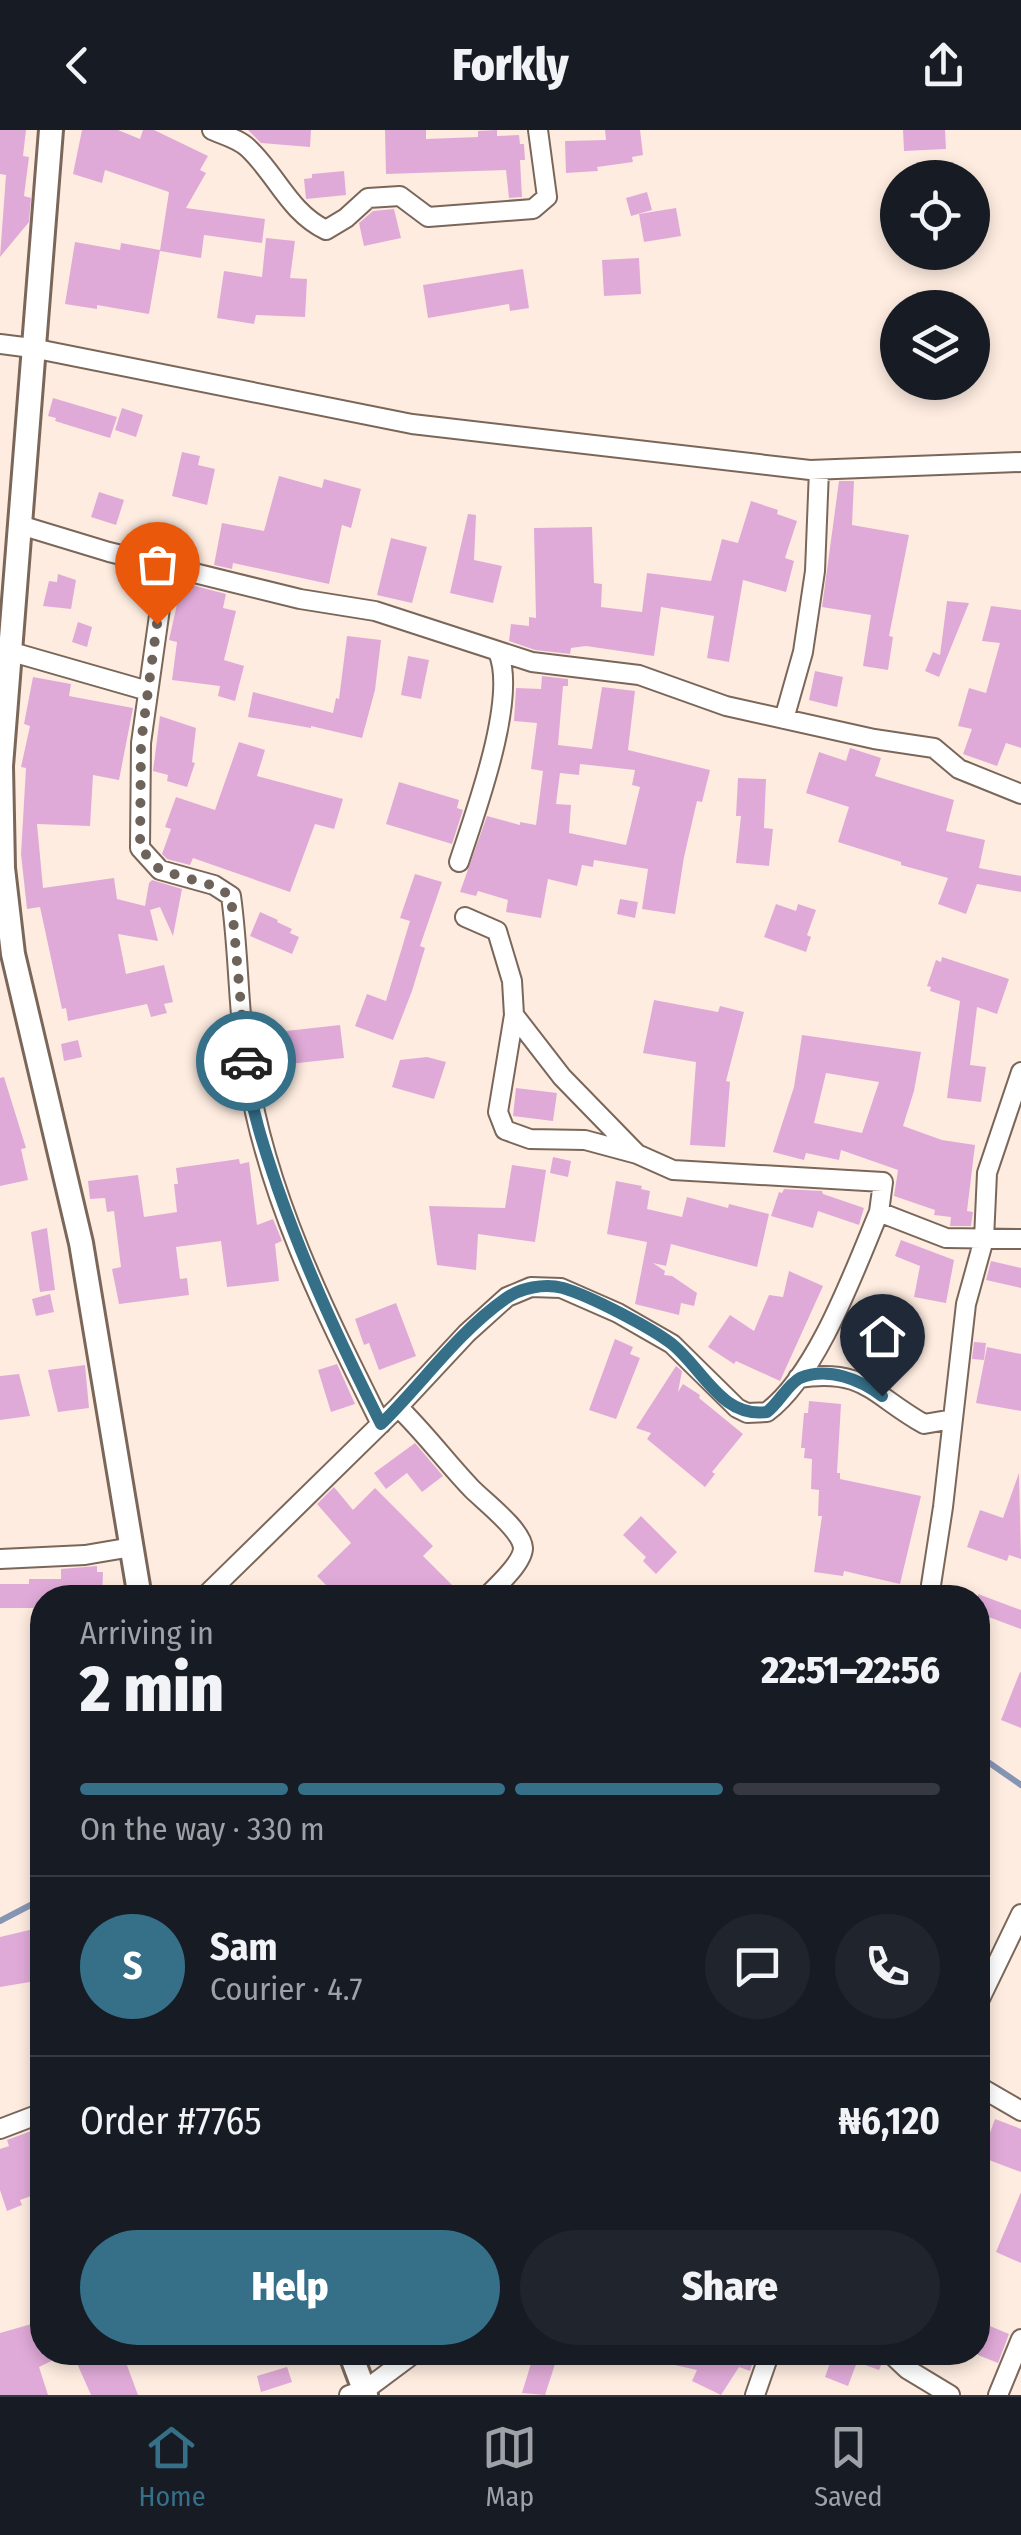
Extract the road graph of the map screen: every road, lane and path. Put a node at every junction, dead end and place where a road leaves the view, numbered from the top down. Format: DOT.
graph roads {
  1 [pos="51,130"];
  2 [pos="212,130"];
  3 [pos="538,130"];
  4 [pos="0,344"];
  5 [pos="32,348"];
  6 [pos="1021,462"];
  7 [pos="820,470"];
  8 [pos="20,525"];
  9 [pos="166,566"];
  10 [pos="8,640"];
  11 [pos="498,652"];
  12 [pos="148,690"];
  13 [pos="784,719"];
  14 [pos="0,766"];
  15 [pos="1021,794"];
  16 [pos="459,862"];
  17 [pos="465,916"];
  18 [pos="514,1015"];
  19 [pos="1021,1072"];
  20 [pos="638,1154"];
  21 [pos="879,1212"];
  22 [pos="984,1238"];
  23 [pos="1021,1238"];
  24 [pos="798,1378"];
  25 [pos="398,1407"];
  26 [pos="953,1419"];
  27 [pos="381,1424"];
  28 [pos="132,1547"];
  29 [pos="0,1558"];
  30 [pos="138,1585"];
  31 [pos="216,1585"];
  32 [pos="496,1585"];
  33 [pos="930,1585"];
  34 [pos="1021,1914"];
  35 [pos="990,1978"];
  36 [pos="990,2093"];
  37 [pos="1021,2111"];
  38 [pos="30,2117"];
  39 [pos="0,2128"];
  40 [pos="1021,2340"];
  41 [pos="353,2365"];
  42 [pos="398,2365"];
  43 [pos="765,2365"];
  44 [pos="903,2365"];
  45 [pos="360,2393"];
  46 [pos="755,2395"];
  47 [pos="950,2395"];
  48 [pos="998,2395"];
  1 -- 5 [label="street"];
  2 -- 3 [label="street"];
  4 -- 5 [label="street"];
  5 -- 7 [label="street"];
  5 -- 8 [label="street"];
  6 -- 7 [label="street"];
  7 -- 13 [label="street"];
  8 -- 9 [label="street"];
  8 -- 10 [label="street"];
  9 -- 11 [label="street"];
  9 -- 12 [label="street"];
  10 -- 12 [label="street"];
  10 -- 14 [label="street"];
  11 -- 13 [label="street"];
  11 -- 16 [label="street"];
  12 -- 27 [label="street"];
  13 -- 15 [label="street"];
  14 -- 28 [label="street"];
  17 -- 18 [label="street"];
  18 -- 20 [label="street"];
  18 -- 20 [label="street"];
  19 -- 22 [label="street"];
  20 -- 21 [label="street"];
  21 -- 22 [label="street"];
  21 -- 24 [label="street"];
  22 -- 23 [label="street"];
  22 -- 26 [label="street"];
  24 -- 25 [label="street"];
  24 -- 26 [label="street"];
  25 -- 27 [label="street"];
  25 -- 32 [label="street"];
  26 -- 33 [label="street"];
  27 -- 31 [label="street"];
  28 -- 29 [label="street"];
  28 -- 30 [label="street"];
  34 -- 35 [label="street"];
  36 -- 37 [label="street"];
  38 -- 39 [label="street"];
  40 -- 48 [label="street"];
  41 -- 45 [label="street"];
  42 -- 45 [label="street"];
  43 -- 46 [label="street"];
  44 -- 47 [label="street"];
}
